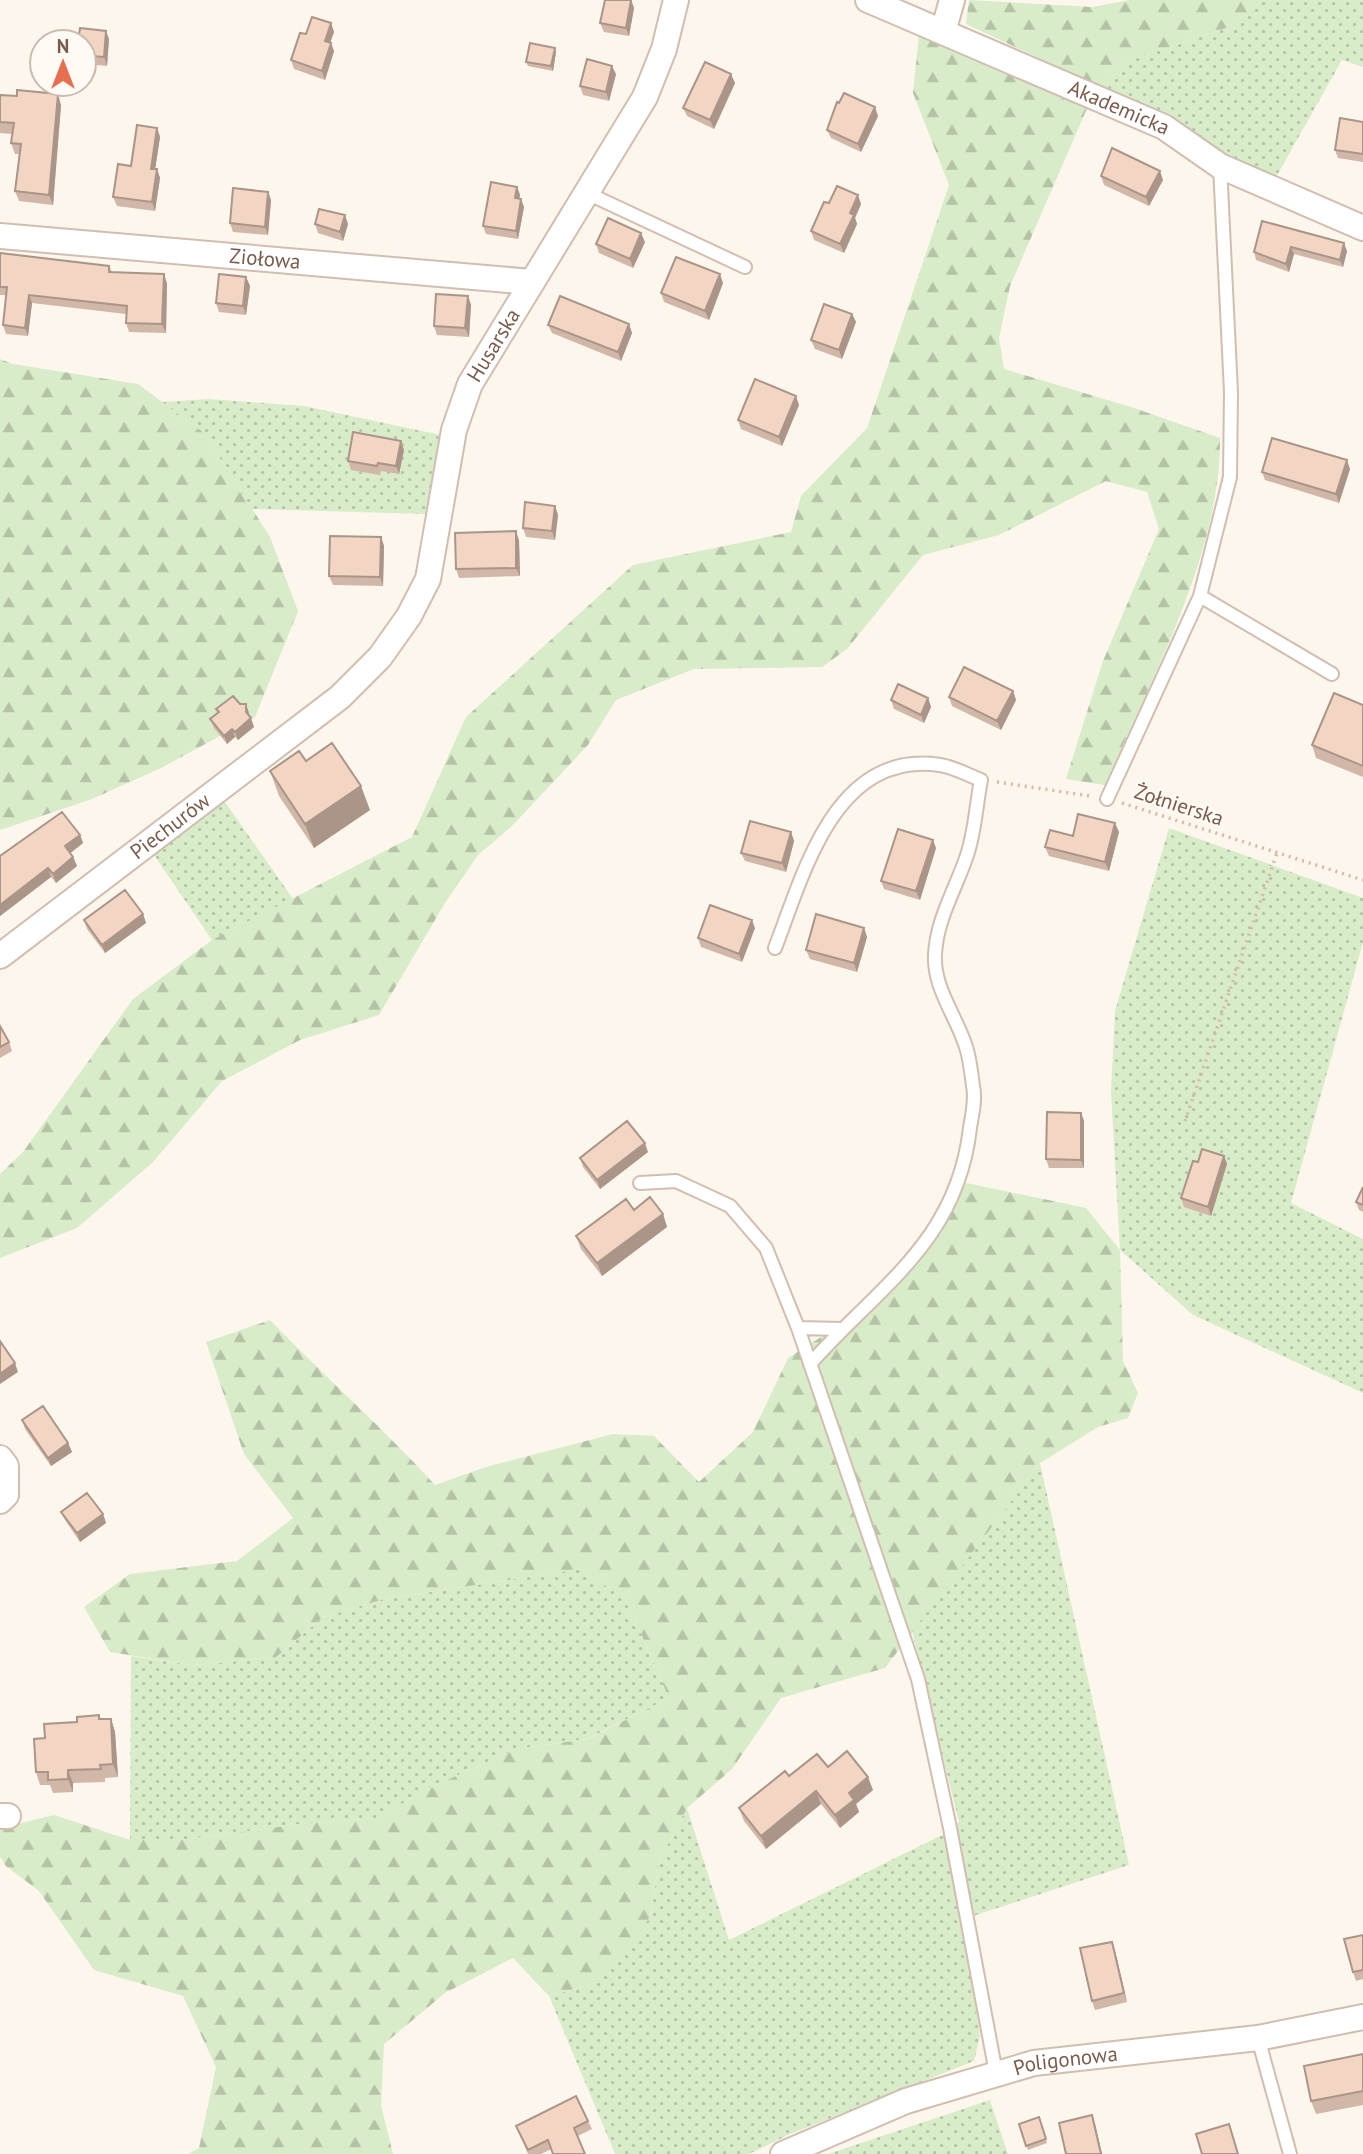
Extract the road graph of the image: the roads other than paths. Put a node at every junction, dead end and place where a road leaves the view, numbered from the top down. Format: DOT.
graph roads {
  1 [pos="676,0"];
  2 [pos="868,0"];
  3 [pos="952,0"];
  4 [pos="943,32"];
  5 [pos="1220,166"];
  6 [pos="589,194"];
  7 [pos="1363,228"];
  8 [pos="0,236"];
  9 [pos="746,268"];
  10 [pos="532,282"];
  11 [pos="1200,596"];
  12 [pos="1332,674"];
  13 [pos="340,697"];
  14 [pos="1107,799"];
  15 [pos="775,948"];
  16 [pos="0,956"];
  17 [pos="640,1183"];
  18 [pos="797,1328"];
  19 [pos="841,1329"];
  20 [pos="810,1364"];
  21 [pos="0,1458"];
  22 [pos="0,1501"];
  23 [pos="1363,2017"];
  24 [pos="1258,2038"];
  25 [pos="996,2073"];
  26 [pos="783,2154"];
  27 [pos="1290,2154"];
  1 -- 6 [label="street, Husarska"];
  2 -- 4 [label="street, Akademicka"];
  3 -- 4 [label="street"];
  4 -- 5 [label="street, Akademicka"];
  5 -- 7 [label="street, Akademicka"];
  5 -- 11 [label="lane"];
  6 -- 9 [label="lane"];
  6 -- 10 [label="street, Husarska"];
  8 -- 10 [label="street, Ziołowa"];
  10 -- 13 [label="street, Husarska"];
  11 -- 12 [label="lane"];
  11 -- 14 [label="lane"];
  13 -- 16 [label="street, Piechurów"];
  15 -- 19 [label="lane"];
  17 -- 18 [label="lane"];
  18 -- 19 [label="lane"];
  18 -- 20 [label="lane"];
  19 -- 20 [label="lane"];
  20 -- 25 [label="lane"];
  21 -- 22 [label="street"];
  23 -- 24 [label="street, Poligonowa"];
  24 -- 25 [label="street, Poligonowa"];
  24 -- 27 [label="lane"];
  25 -- 26 [label="street, Poligonowa"];
}
